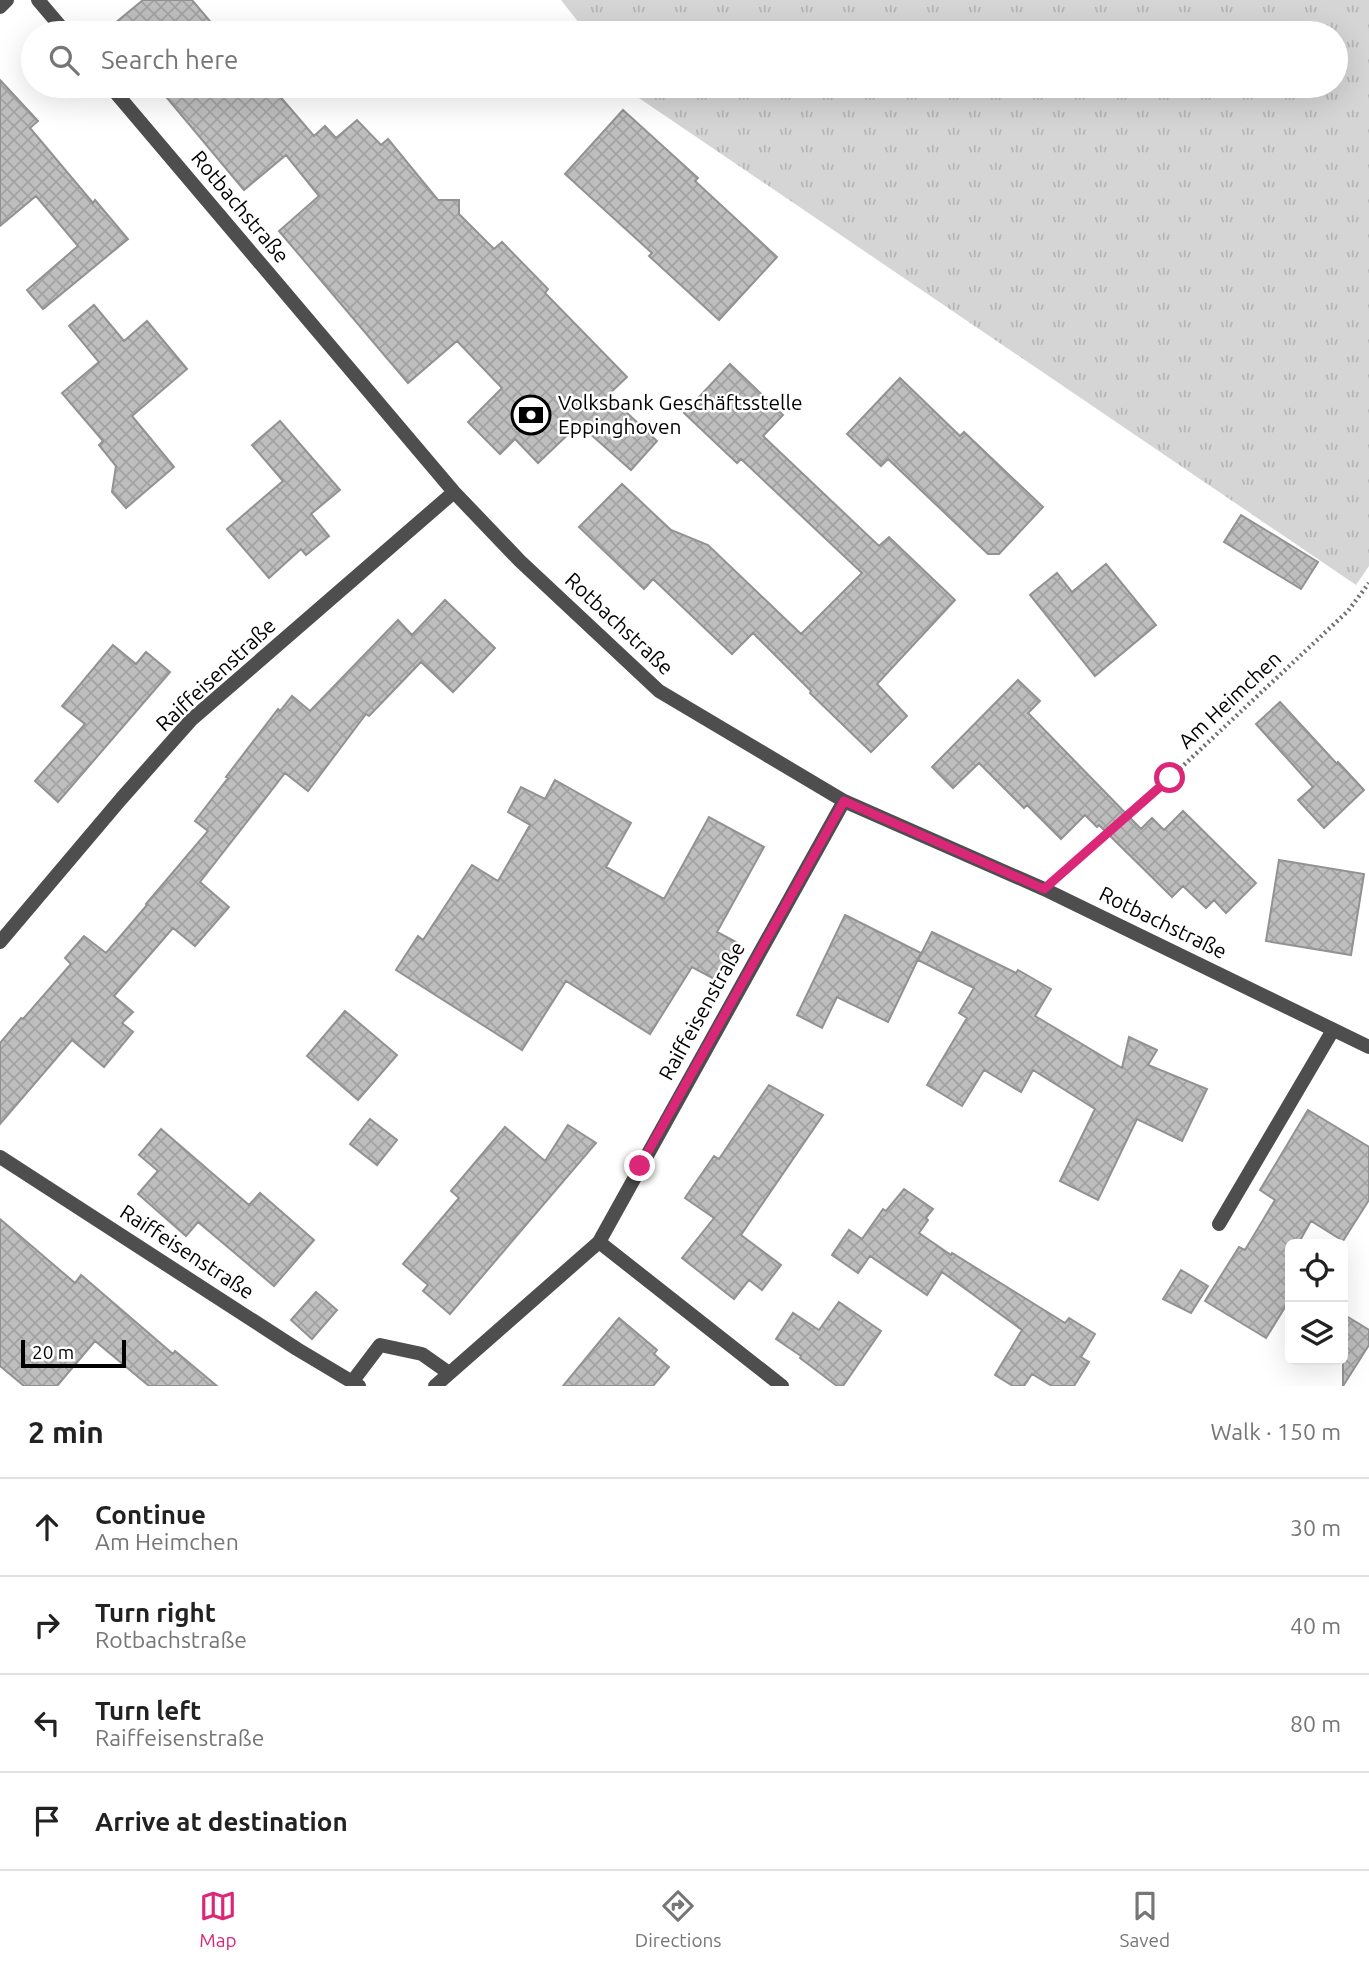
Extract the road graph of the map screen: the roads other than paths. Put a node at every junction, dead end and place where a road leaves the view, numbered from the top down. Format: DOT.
graph roads {
  1 [pos="7,0"];
  2 [pos="38,0"];
  3 [pos="0,7"];
  4 [pos="56,21"];
  5 [pos="120,98"];
  6 [pos="454,492"];
  7 [pos="844,801"];
  8 [pos="0,942"];
  9 [pos="1334,1030"];
  10 [pos="1369,1047"];
  11 [pos="0,1157"];
  12 [pos="1219,1224"];
  13 [pos="599,1242"];
  14 [pos="449,1373"];
  15 [pos="356,1384"];
  16 [pos="435,1386"];
  17 [pos="782,1386"];
  1 -- 3 [label="street"];
  2 -- 4 [label="street"];
  5 -- 6 [label="street, Rotbachstraße"];
  6 -- 7 [label="street, Rotbachstraße"];
  6 -- 8 [label="street, Raiffeisenstraße"];
  7 -- 9 [label="street, Rotbachstraße"];
  7 -- 13 [label="street, Raiffeisenstraße"];
  9 -- 10 [label="street, Rotbachstraße"];
  9 -- 12 [label="street"];
  11 -- 15 [label="street, Raiffeisenstraße"];
  13 -- 14 [label="street, Raiffeisenstraße"];
  13 -- 17 [label="street"];
  14 -- 15 [label="street, Raiffeisenstraße"];
  14 -- 16 [label="street, Raiffeisenstraße"];
}
